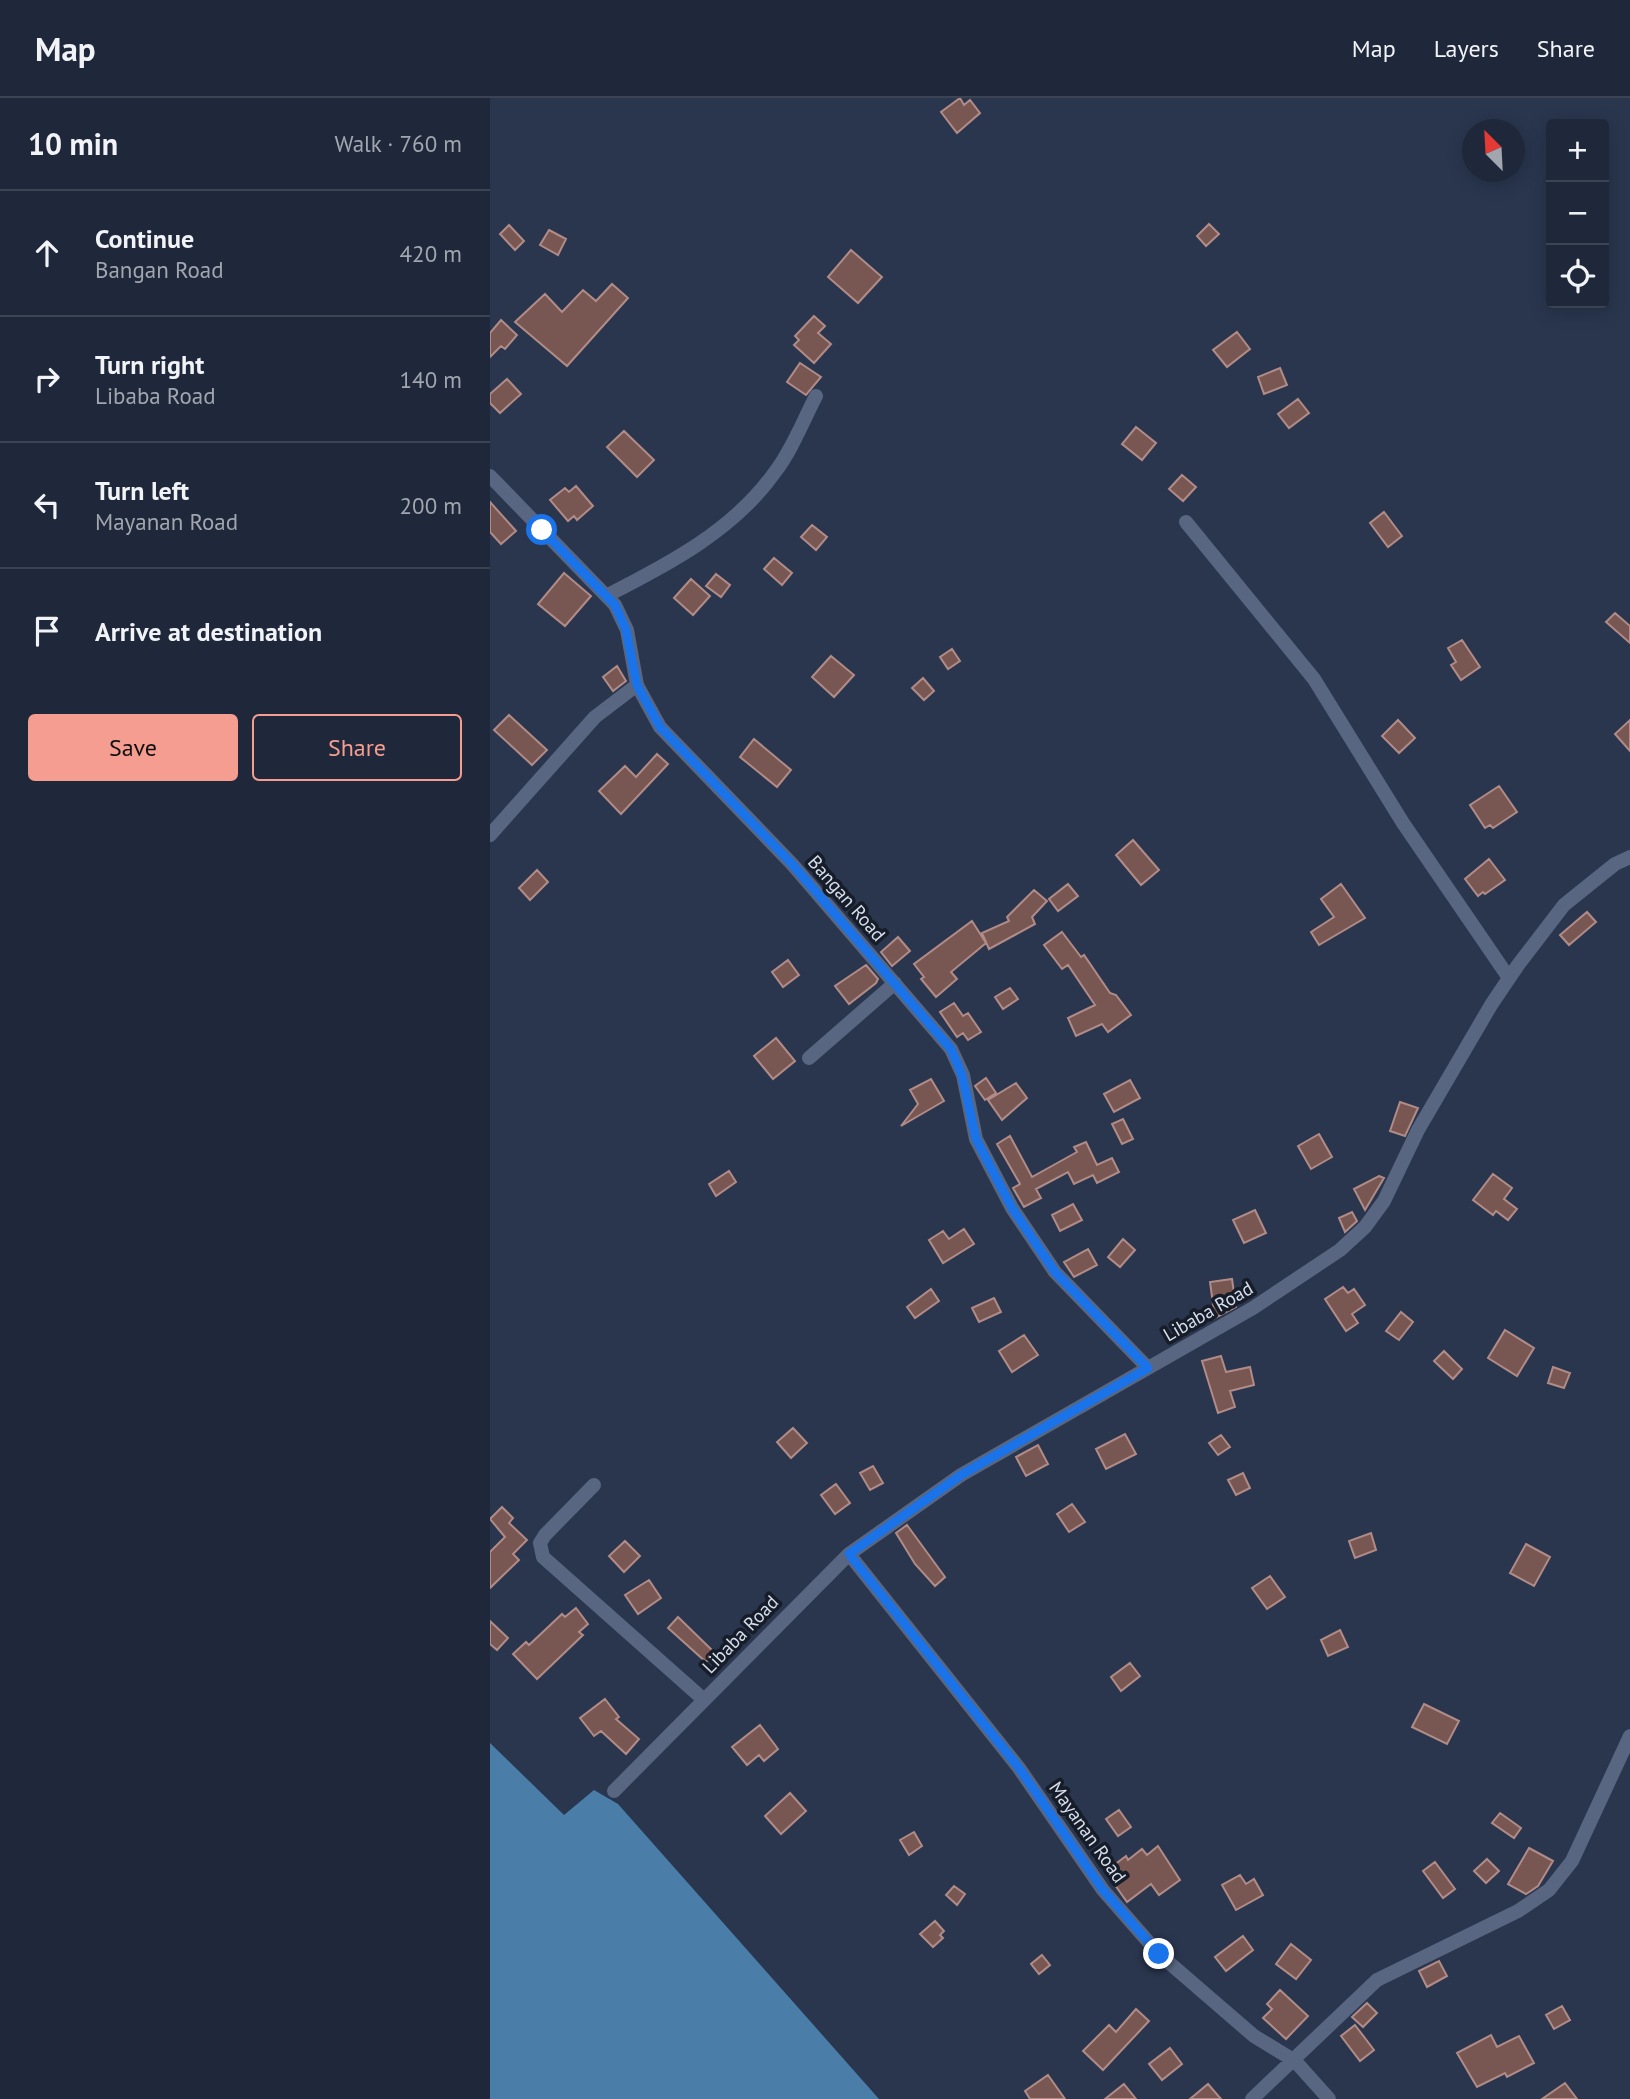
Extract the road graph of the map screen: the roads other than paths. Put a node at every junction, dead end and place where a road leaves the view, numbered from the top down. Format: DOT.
graph roads {
  1 [pos="816,396"];
  2 [pos="490,475"];
  3 [pos="1186,522"];
  4 [pos="608,595"];
  5 [pos="637,685"];
  6 [pos="490,835"];
  7 [pos="1630,857"];
  8 [pos="1509,978"];
  9 [pos="895,983"];
  10 [pos="809,1058"];
  11 [pos="1148,1368"];
  12 [pos="594,1485"];
  13 [pos="849,1554"];
  14 [pos="704,1699"];
  15 [pos="1630,1736"];
  16 [pos="614,1791"];
  17 [pos="1295,2061"];
  18 [pos="1252,2099"];
  19 [pos="1329,2099"];
  1 -- 4 [label="street"];
  2 -- 4 [label="street, Bangan Road"];
  3 -- 8 [label="street"];
  4 -- 5 [label="street, Bangan Road"];
  5 -- 6 [label="street"];
  5 -- 9 [label="street, Bangan Road"];
  7 -- 8 [label="street, Libaba Road"];
  8 -- 11 [label="street, Libaba Road"];
  9 -- 10 [label="street"];
  9 -- 11 [label="street, Bangan Road"];
  11 -- 13 [label="street, Libaba Road"];
  12 -- 14 [label="street"];
  13 -- 14 [label="street, Libaba Road"];
  13 -- 17 [label="street, Mayanan Road"];
  14 -- 16 [label="street, Libaba Road"];
  15 -- 17 [label="street"];
  17 -- 18 [label="street"];
  17 -- 19 [label="street, Mayanan Road"];
}
